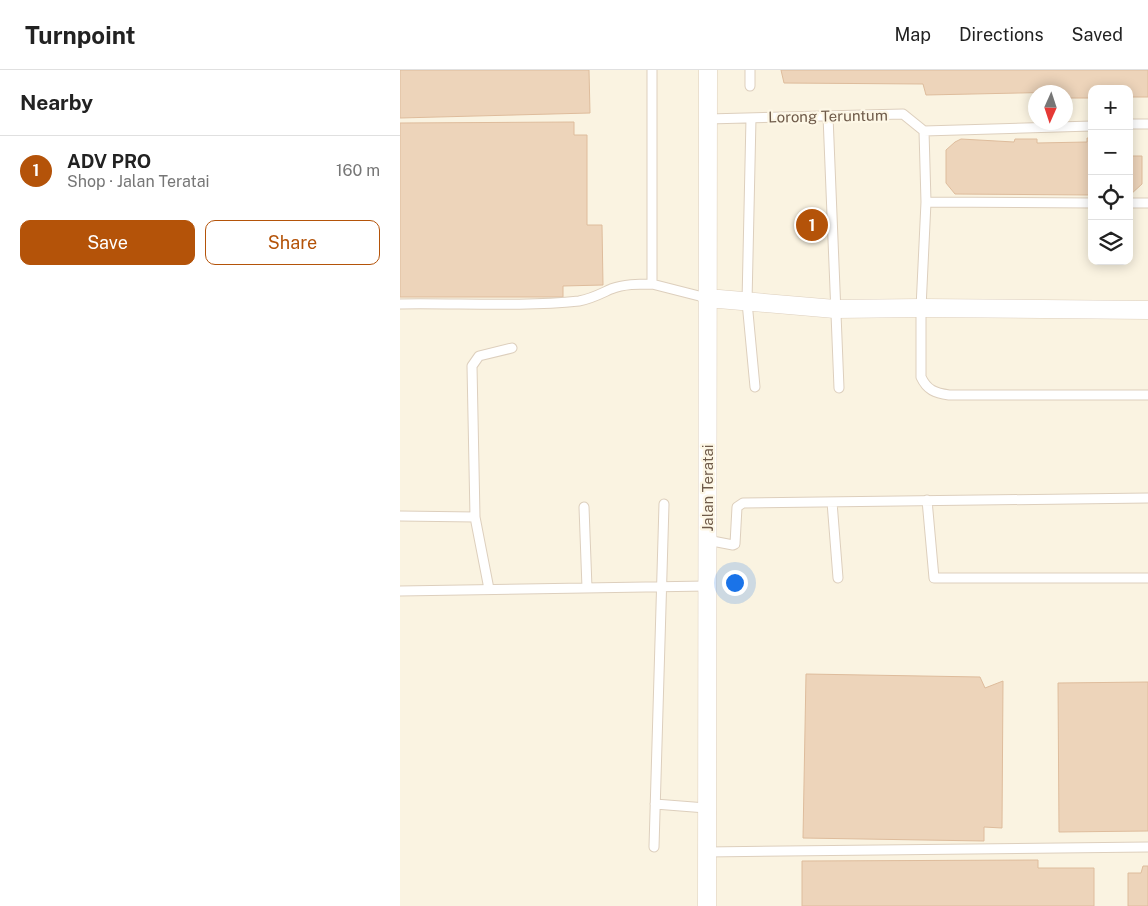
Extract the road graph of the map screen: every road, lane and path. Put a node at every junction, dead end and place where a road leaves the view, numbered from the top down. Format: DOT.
graph roads {
  1 [pos="652,70"];
  2 [pos="708,70"];
  3 [pos="750,70"];
  4 [pos="750,86"];
  5 [pos="828,116"];
  6 [pos="750,118"];
  7 [pos="708,119"];
  8 [pos="1133,124"];
  9 [pos="1148,124"];
  10 [pos="1088,126"];
  11 [pos="924,131"];
  12 [pos="926,202"];
  13 [pos="1088,203"];
  14 [pos="1133,203"];
  15 [pos="1148,203"];
  16 [pos="652,284"];
  17 [pos="707,298"];
  18 [pos="747,302"];
  19 [pos="400,304"];
  20 [pos="921,308"];
  21 [pos="835,309"];
  22 [pos="1148,310"];
  23 [pos="512,348"];
  24 [pos="755,387"];
  25 [pos="839,388"];
  26 [pos="1148,395"];
  27 [pos="1148,498"];
  28 [pos="927,500"];
  29 [pos="832,502"];
  30 [pos="664,504"];
  31 [pos="584,506"];
  32 [pos="400,516"];
  33 [pos="475,517"];
  34 [pos="707,540"];
  35 [pos="838,578"];
  36 [pos="1148,578"];
  37 [pos="707,586"];
  38 [pos="660,587"];
  39 [pos="587,588"];
  40 [pos="489,589"];
  41 [pos="400,591"];
  42 [pos="655,804"];
  43 [pos="706,808"];
  44 [pos="654,847"];
  45 [pos="1148,847"];
  46 [pos="706,852"];
  47 [pos="707,906"];
  1 -- 16 [label="lane"];
  2 -- 7 [label="street, Jalan Teratai"];
  3 -- 4 [label="lane"];
  5 -- 6 [label="lane, Lorong Teruntum"];
  5 -- 11 [label="lane, Lorong Teruntum"];
  5 -- 21 [label="lane"];
  6 -- 7 [label="lane, Lorong Teruntum"];
  6 -- 18 [label="lane"];
  7 -- 17 [label="street, Jalan Teratai"];
  8 -- 9 [label="lane"];
  10 -- 11 [label="lane"];
  11 -- 12 [label="lane"];
  12 -- 13 [label="lane"];
  12 -- 20 [label="lane"];
  14 -- 15 [label="lane"];
  16 -- 17 [label="lane"];
  16 -- 19 [label="lane"];
  17 -- 18 [label="street"];
  17 -- 34 [label="street, Jalan Teratai"];
  18 -- 21 [label="street"];
  18 -- 24 [label="lane"];
  20 -- 21 [label="street"];
  20 -- 22 [label="street"];
  20 -- 26 [label="lane"];
  21 -- 25 [label="lane"];
  23 -- 33 [label="lane"];
  27 -- 28 [label="lane"];
  28 -- 29 [label="lane"];
  28 -- 36 [label="lane"];
  29 -- 34 [label="lane"];
  29 -- 35 [label="lane"];
  30 -- 38 [label="lane"];
  31 -- 39 [label="lane"];
  32 -- 33 [label="lane"];
  33 -- 40 [label="lane"];
  34 -- 37 [label="street, Jalan Teratai"];
  37 -- 38 [label="lane"];
  37 -- 43 [label="street, Jalan Teratai"];
  38 -- 39 [label="lane"];
  38 -- 42 [label="lane"];
  39 -- 40 [label="lane"];
  40 -- 41 [label="lane"];
  42 -- 43 [label="lane"];
  42 -- 44 [label="lane"];
  43 -- 46 [label="street, Jalan Teratai"];
  45 -- 46 [label="lane"];
  46 -- 47 [label="street, Jalan Teratai"];
}
